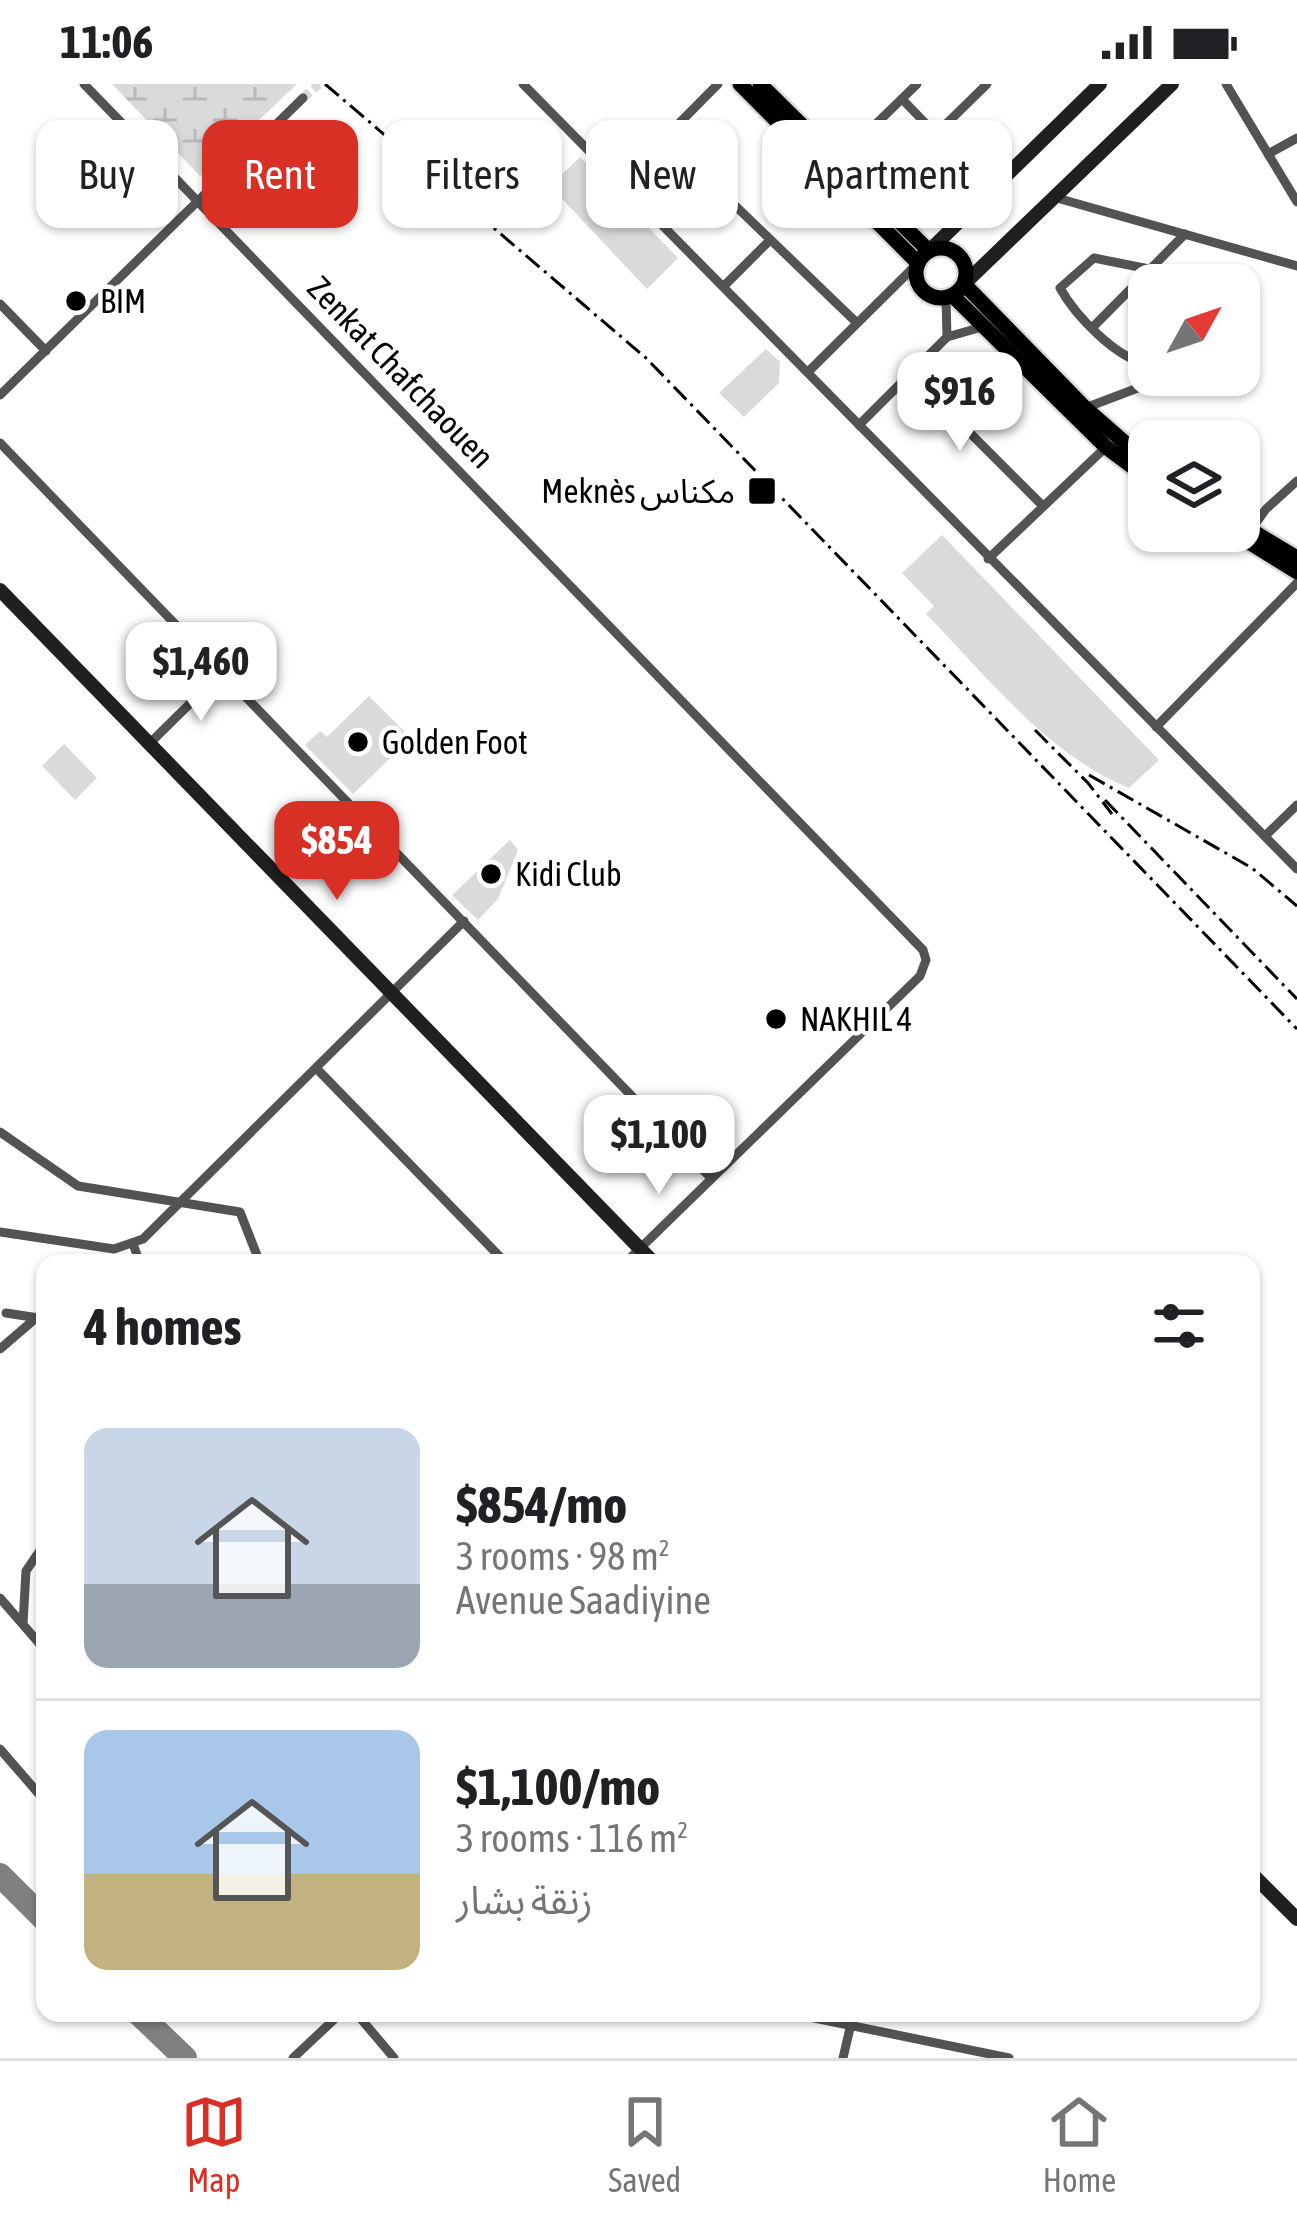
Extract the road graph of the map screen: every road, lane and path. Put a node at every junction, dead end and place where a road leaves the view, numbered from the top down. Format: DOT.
graph roads {
  1 [pos="84,84"];
  2 [pos="523,84"];
  3 [pos="718,84"];
  4 [pos="740,84"];
  5 [pos="760,84"];
  6 [pos="917,84"];
  7 [pos="987,84"];
  8 [pos="1100,84"];
  9 [pos="1172,84"];
  10 [pos="1226,84"];
  11 [pos="304,98"];
  12 [pos="902,99"];
  13 [pos="683,120"];
  14 [pos="796,120"];
  15 [pos="880,120"];
  16 [pos="922,120"];
  17 [pos="950,120"];
  18 [pos="1297,138"];
  19 [pos="586,147"];
  20 [pos="1268,154"];
  21 [pos="1057,198"];
  22 [pos="198,202"];
  23 [pos="1297,202"];
  24 [pos="738,209"];
  25 [pos="667,228"];
  26 [pos="897,228"];
  27 [pos="1185,234"];
  28 [pos="770,240"];
  29 [pos="924,257"];
  30 [pos="1159,264"];
  31 [pos="1128,265"];
  32 [pos="1297,266"];
  33 [pos="724,286"];
  34 [pos="954,293"];
  35 [pos="1128,294"];
  36 [pos="0,304"];
  37 [pos="857,322"];
  38 [pos="985,326"];
  39 [pos="1093,326"];
  40 [pos="947,337"];
  41 [pos="46,351"];
  42 [pos="1128,357"];
  43 [pos="808,372"];
  44 [pos="910,373"];
  45 [pos="1128,392"];
  46 [pos="0,395"];
  47 [pos="1085,408"];
  48 [pos="859,424"];
  49 [pos="0,443"];
  50 [pos="1128,446"];
  51 [pos="1106,447"];
  52 [pos="1128,463"];
  53 [pos="1297,482"];
  54 [pos="1041,504"];
  55 [pos="1260,512"];
  56 [pos="1260,535"];
  57 [pos="1260,549"];
  58 [pos="1297,558"];
  59 [pos="988,559"];
  60 [pos="1297,572"];
  61 [pos="1297,583"];
  62 [pos="0,590"];
  63 [pos="220,673"];
  64 [pos="1156,727"];
  65 [pos="149,744"];
  66 [pos="1297,805"];
  67 [pos="1265,836"];
  68 [pos="1297,869"];
  69 [pos="464,921"];
  70 [pos="393,995"];
  71 [pos="317,1070"];
  72 [pos="0,1132"];
  73 [pos="711,1178"];
  74 [pos="182,1201"];
  75 [pos="0,1232"];
  76 [pos="133,1244"];
  77 [pos="639,1249"];
  78 [pos="137,1254"];
  79 [pos="257,1254"];
  80 [pos="497,1254"];
  81 [pos="634,1254"];
  82 [pos="644,1254"];
  83 [pos="6,1313"];
  84 [pos="36,1317"];
  85 [pos="36,1322"];
  86 [pos="0,1349"];
  87 [pos="36,1556"];
  88 [pos="24,1582"];
  89 [pos="2,1600"];
  90 [pos="23,1624"];
  91 [pos="36,1639"];
  92 [pos="0,1749"];
  93 [pos="36,1791"];
  94 [pos="1260,1882"];
  95 [pos="1297,1919"];
  96 [pos="331,2022"];
  97 [pos="364,2022"];
  98 [pos="840,2022"];
  99 [pos="851,2024"];
  100 [pos="293,2058"];
  101 [pos="394,2058"];
  102 [pos="843,2058"];
  103 [pos="1009,2058"];
  1 -- 22 [label="street, Zenkat Chafchaouen"];
  2 -- 19 [label="street"];
  3 -- 13 [label="street"];
  4 -- 29 [label="main road"];
  5 -- 14 [label="main road"];
  6 -- 12 [label="street"];
  7 -- 17 [label="street"];
  8 -- 29 [label="main road"];
  9 -- 21 [label="main road"];
  10 -- 20 [label="street"];
  11 -- 22 [label="street"];
  12 -- 15 [label="street"];
  12 -- 16 [label="street"];
  18 -- 20 [label="street"];
  20 -- 23 [label="street"];
  21 -- 27 [label="street"];
  21 -- 34 [label="main road"];
  22 -- 41 [label="street"];
  22 -- 73 [label="street, Zenkat Chafchaouen"];
  24 -- 28 [label="street"];
  25 -- 33 [label="street"];
  26 -- 29 [label="main road"];
  27 -- 30 [label="street"];
  27 -- 32 [label="street"];
  28 -- 33 [label="street"];
  28 -- 37 [label="street"];
  29 -- 34 [label="main road"];
  29 -- 34 [label="main road"];
  29 -- 37 [label="street"];
  31 -- 39 [label="street"];
  33 -- 43 [label="street"];
  34 -- 38 [label="main road"];
  34 -- 40 [label="street"];
  34 -- 47 [label="main road"];
  35 -- 39 [label="street"];
  36 -- 41 [label="street"];
  37 -- 43 [label="street"];
  38 -- 40 [label="street"];
  38 -- 51 [label="main road"];
  39 -- 42 [label="street"];
  40 -- 44 [label="street"];
  41 -- 46 [label="street"];
  43 -- 48 [label="street"];
  44 -- 48 [label="street"];
  44 -- 54 [label="street"];
  45 -- 47 [label="street"];
  47 -- 50 [label="main road"];
  48 -- 59 [label="street"];
  49 -- 63 [label="street"];
  51 -- 52 [label="main road"];
  51 -- 54 [label="street"];
  53 -- 55 [label="street"];
  54 -- 59 [label="street"];
  56 -- 58 [label="main road"];
  57 -- 60 [label="main road"];
  59 -- 64 [label="street"];
  61 -- 64 [label="street"];
  62 -- 65 [label="main road"];
  63 -- 65 [label="street"];
  63 -- 69 [label="street"];
  64 -- 67 [label="street"];
  65 -- 70 [label="main road"];
  66 -- 67 [label="street"];
  67 -- 68 [label="street"];
  69 -- 70 [label="street"];
  69 -- 73 [label="street"];
  70 -- 71 [label="street"];
  70 -- 77 [label="main road"];
  71 -- 74 [label="street"];
  71 -- 80 [label="street"];
  72 -- 74 [label="street"];
  73 -- 77 [label="street"];
  74 -- 76 [label="street"];
  74 -- 79 [label="street"];
  75 -- 76 [label="street"];
  76 -- 78 [label="street"];
  77 -- 81 [label="street"];
  77 -- 82 [label="main road"];
  83 -- 84 [label="street"];
  85 -- 86 [label="street"];
  87 -- 88 [label="street"];
  88 -- 89 [label="street"];
  88 -- 90 [label="street"];
  89 -- 90 [label="street"];
  90 -- 91 [label="street"];
  92 -- 93 [label="street"];
  94 -- 95 [label="main road"];
  96 -- 100 [label="street"];
  97 -- 101 [label="street"];
  98 -- 99 [label="street"];
  99 -- 102 [label="street"];
  99 -- 103 [label="street"];
}
